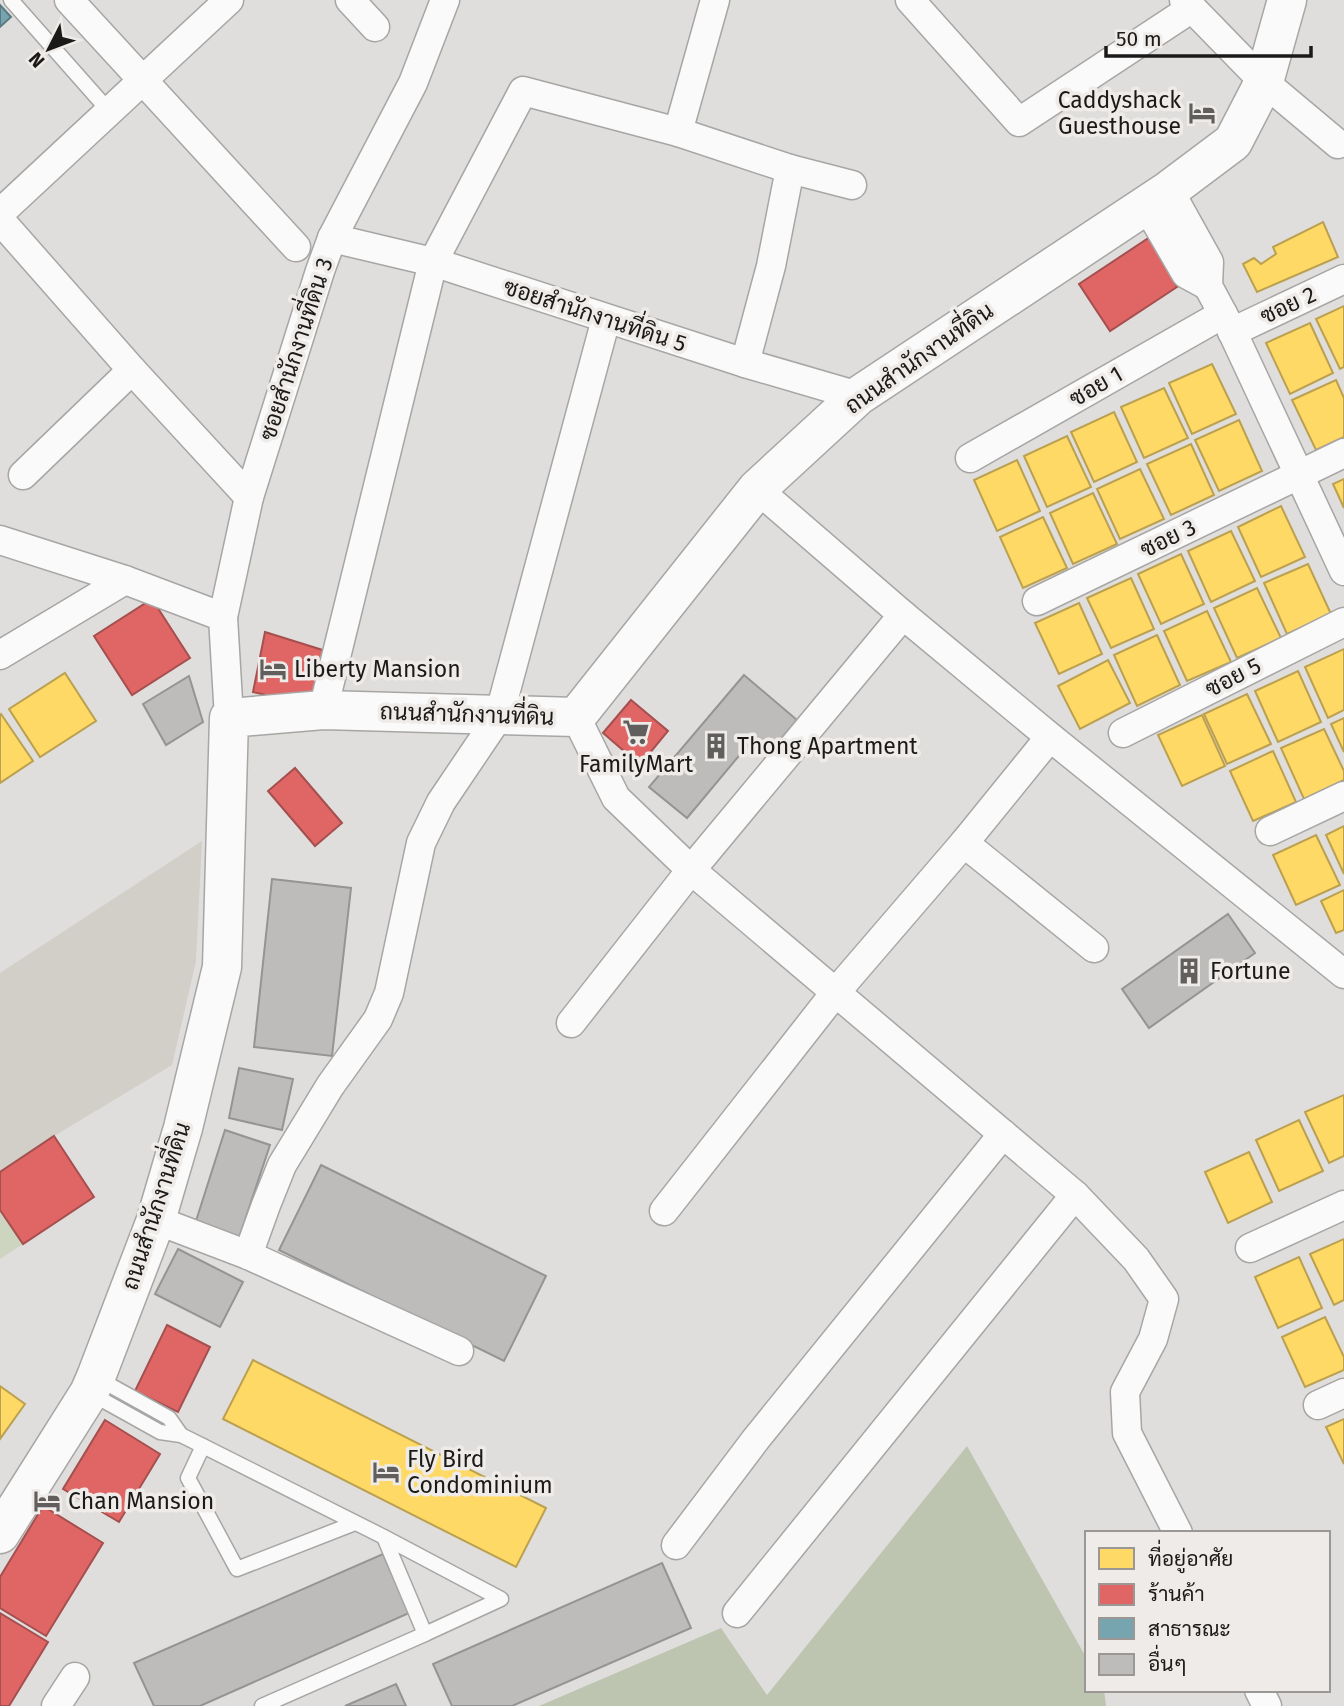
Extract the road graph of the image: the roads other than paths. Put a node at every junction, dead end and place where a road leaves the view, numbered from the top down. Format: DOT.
graph roads {
  1 [pos="11,0"];
  2 [pos="69,0"];
  3 [pos="229,0"];
  4 [pos="350,0"];
  5 [pos="445,0"];
  6 [pos="715,0"];
  7 [pos="910,0"];
  8 [pos="1287,0"];
  9 [pos="1188,4"];
  10 [pos="375,27"];
  11 [pos="142,79"];
  12 [pos="1264,82"];
  13 [pos="109,111"];
  14 [pos="678,132"];
  15 [pos="1338,144"];
  16 [pos="790,169"];
  17 [pos="852,185"];
  18 [pos="1157,198"];
  19 [pos="0,213"];
  20 [pos="0,220"];
  21 [pos="332,238"];
  22 [pos="296,247"];
  23 [pos="433,262"];
  24 [pos="1344,279"];
  25 [pos="606,319"];
  26 [pos="1227,323"];
  27 [pos="745,363"];
  28 [pos="132,370"];
  29 [pos="858,396"];
  30 [pos="1344,453"];
  31 [pos="970,458"];
  32 [pos="1299,474"];
  33 [pos="23,475"];
  34 [pos="757,489"];
  35 [pos="249,497"];
  36 [pos="0,540"];
  37 [pos="1344,571"];
  38 [pos="125,580"];
  39 [pos="1037,601"];
  40 [pos="903,615"];
  41 [pos="223,617"];
  42 [pos="1344,622"];
  43 [pos="0,655"];
  44 [pos="323,710"];
  45 [pos="499,716"];
  46 [pos="576,717"];
  47 [pos="229,718"];
  48 [pos="1123,733"];
  49 [pos="1050,737"];
  50 [pos="1344,796"];
  51 [pos="1270,831"];
  52 [pos="964,843"];
  53 [pos="691,870"];
  54 [pos="1094,948"];
  55 [pos="1344,974"];
  56 [pos="835,993"];
  57 [pos="571,1023"];
  58 [pos="1003,1134"];
  59 [pos="1075,1195"];
  60 [pos="1344,1205"];
  61 [pos="664,1211"];
  62 [pos="156,1220"];
  63 [pos="1250,1248"];
  64 [pos="248,1255"];
  65 [pos="459,1351"];
  66 [pos="92,1385"];
  67 [pos="1344,1393"];
  68 [pos="1318,1405"];
  69 [pos="203,1446"];
  70 [pos="355,1522"];
  71 [pos="1177,1531"];
  72 [pos="1,1532"];
  73 [pos="384,1537"];
  74 [pos="676,1545"];
  75 [pos="737,1613"];
  76 [pos="425,1634"];
  77 [pos="75,1677"];
  78 [pos="56,1706"];
  79 [pos="262,1706"];
  1 -- 13 [label="lane"];
  2 -- 11 [label="street"];
  3 -- 11 [label="street"];
  4 -- 10 [label="street"];
  5 -- 21 [label="street, ซอยสำนักงานที่ดิน 3"];
  6 -- 14 [label="street"];
  7 -- 9 [label="street"];
  8 -- 12 [label="street, ถนนสำนักงานที่ดิน"];
  9 -- 12 [label="street"];
  11 -- 13 [label="street"];
  11 -- 22 [label="street"];
  12 -- 15 [label="street"];
  12 -- 18 [label="street, ถนนสำนักงานที่ดิน"];
  13 -- 19 [label="street"];
  14 -- 16 [label="street"];
  14 -- 23 [label="street"];
  16 -- 17 [label="street"];
  16 -- 27 [label="street"];
  18 -- 26 [label="street"];
  18 -- 29 [label="street, ถนนสำนักงานที่ดิน"];
  20 -- 28 [label="street"];
  21 -- 23 [label="street, ซอยสำนักงานที่ดิน 5"];
  21 -- 35 [label="street, ซอยสำนักงานที่ดิน 3"];
  23 -- 25 [label="street, ซอยสำนักงานที่ดิน 5"];
  23 -- 44 [label="street"];
  24 -- 26 [label="street, ซอย 2"];
  25 -- 27 [label="street, ซอยสำนักงานที่ดิน 5"];
  25 -- 45 [label="street"];
  26 -- 31 [label="street, ซอย 1"];
  26 -- 32 [label="street"];
  27 -- 29 [label="street, ซอยสำนักงานที่ดิน 5"];
  28 -- 33 [label="street"];
  28 -- 35 [label="street"];
  29 -- 34 [label="street, ถนนสำนักงานที่ดิน"];
  30 -- 32 [label="street, ซอย 3"];
  32 -- 37 [label="street"];
  32 -- 39 [label="street, ซอย 3"];
  34 -- 40 [label="street"];
  34 -- 46 [label="street, ถนนสำนักงานที่ดิน"];
  35 -- 41 [label="street, ซอยสำนักงานที่ดิน 3"];
  36 -- 38 [label="street"];
  38 -- 41 [label="street"];
  38 -- 43 [label="street"];
  40 -- 49 [label="street"];
  40 -- 53 [label="street"];
  41 -- 47 [label="street, ซอยสำนักงานที่ดิน 3"];
  42 -- 48 [label="street, ซอย 5"];
  44 -- 45 [label="street, ถนนสำนักงานที่ดิน"];
  44 -- 47 [label="street, ถนนสำนักงานที่ดิน"];
  45 -- 46 [label="street, ถนนสำนักงานที่ดิน"];
  45 -- 64 [label="street"];
  46 -- 53 [label="street"];
  47 -- 62 [label="street, ถนนสำนักงานที่ดิน"];
  49 -- 52 [label="street"];
  49 -- 55 [label="street"];
  50 -- 51 [label="street"];
  52 -- 54 [label="street"];
  52 -- 56 [label="street"];
  53 -- 56 [label="street"];
  53 -- 57 [label="street"];
  56 -- 58 [label="street"];
  56 -- 61 [label="street"];
  58 -- 59 [label="street"];
  58 -- 74 [label="street"];
  59 -- 71 [label="street"];
  59 -- 75 [label="street"];
  60 -- 63 [label="street"];
  62 -- 64 [label="street"];
  62 -- 66 [label="street, ถนนสำนักงานที่ดิน"];
  64 -- 65 [label="street"];
  66 -- 69 [label="lane"];
  66 -- 72 [label="street, ถนนสำนักงานที่ดิน"];
  67 -- 68 [label="street"];
  69 -- 70 [label="lane"];
  69 -- 70 [label="lane"];
  70 -- 73 [label="lane"];
  73 -- 76 [label="lane"];
  73 -- 76 [label="lane"];
  76 -- 79 [label="lane"];
  77 -- 78 [label="street"];
}
